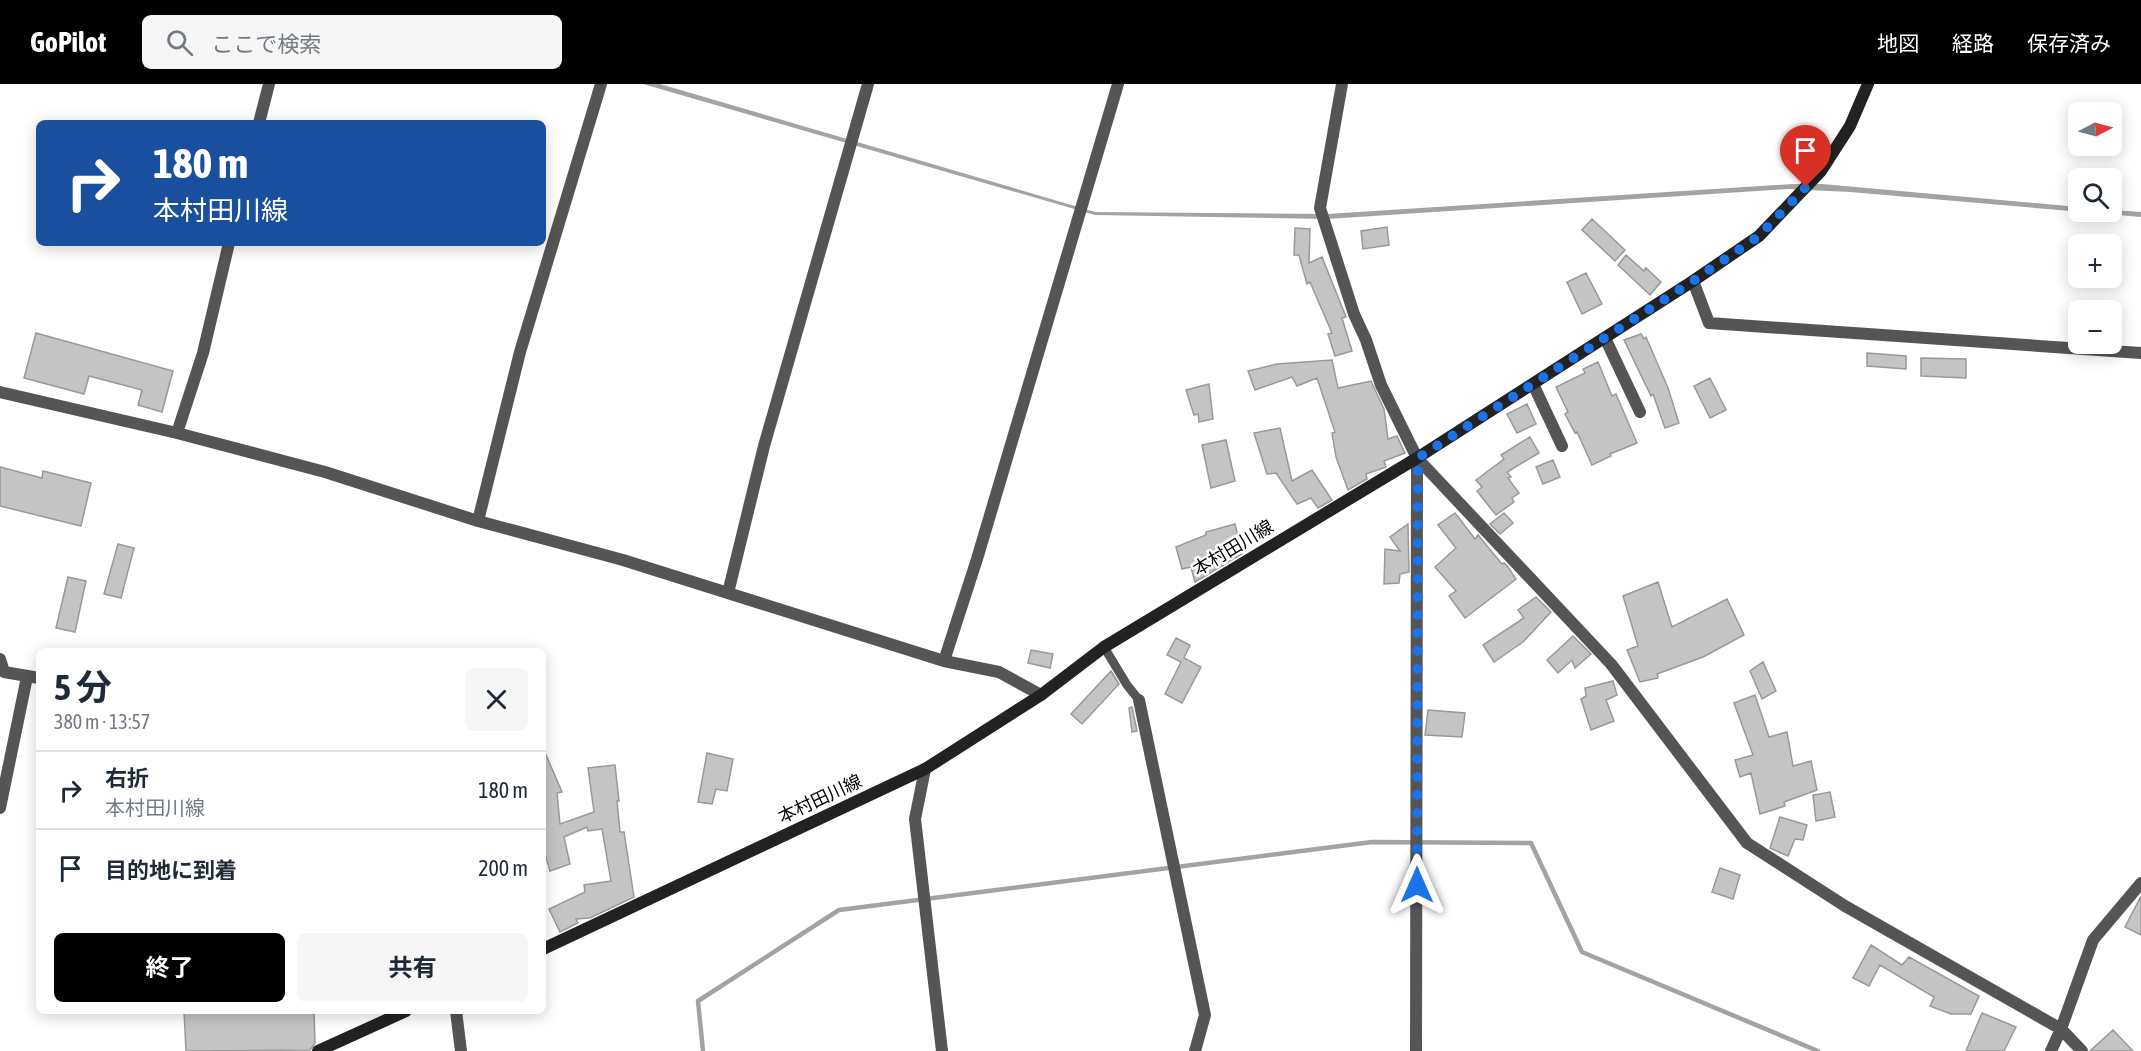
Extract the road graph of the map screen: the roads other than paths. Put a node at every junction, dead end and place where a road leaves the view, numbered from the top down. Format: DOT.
graph roads {
  1 [pos="269,84"];
  2 [pos="601,84"];
  3 [pos="868,84"];
  4 [pos="1118,84"];
  5 [pos="1342,84"];
  6 [pos="1868,84"];
  7 [pos="260,120"];
  8 [pos="228,246"];
  9 [pos="1693,281"];
  10 [pos="1605,338"];
  11 [pos="2141,353"];
  12 [pos="1533,384"];
  13 [pos="0,392"];
  14 [pos="1640,412"];
  15 [pos="177,433"];
  16 [pos="1562,446"];
  17 [pos="1418,458"];
  18 [pos="478,521"];
  19 [pos="728,593"];
  20 [pos="1104,647"];
  21 [pos="0,659"];
  22 [pos="944,661"];
  23 [pos="33,677"];
  24 [pos="1041,695"];
  25 [pos="1139,700"];
  26 [pos="925,769"];
  27 [pos="0,808"];
  28 [pos="2141,883"];
  29 [pos="546,948"];
  30 [pos="399,1014"];
  31 [pos="456,1014"];
  32 [pos="2061,1029"];
  33 [pos="318,1051"];
  34 [pos="461,1051"];
  35 [pos="942,1051"];
  36 [pos="1195,1051"];
  37 [pos="1416,1051"];
  38 [pos="2051,1051"];
  39 [pos="2082,1051"];
  1 -- 7 [label="street"];
  2 -- 18 [label="street"];
  3 -- 19 [label="street"];
  4 -- 22 [label="street"];
  5 -- 17 [label="street"];
  6 -- 9 [label="main road, 本村田川線"];
  8 -- 15 [label="street"];
  9 -- 10 [label="main road, 本村田川線"];
  9 -- 11 [label="street"];
  10 -- 12 [label="main road, 本村田川線"];
  10 -- 14 [label="street"];
  12 -- 16 [label="street"];
  12 -- 17 [label="main road, 本村田川線"];
  13 -- 15 [label="street"];
  15 -- 18 [label="street"];
  17 -- 20 [label="main road, 本村田川線"];
  17 -- 32 [label="street"];
  17 -- 37 [label="street"];
  18 -- 19 [label="street"];
  19 -- 22 [label="street"];
  20 -- 24 [label="main road, 本村田川線"];
  20 -- 25 [label="lane"];
  21 -- 23 [label="street"];
  22 -- 24 [label="street"];
  23 -- 27 [label="street"];
  24 -- 26 [label="main road, 本村田川線"];
  25 -- 36 [label="street"];
  26 -- 29 [label="main road, 本村田川線"];
  26 -- 35 [label="street"];
  28 -- 32 [label="street"];
  30 -- 33 [label="main road"];
  31 -- 34 [label="street"];
  32 -- 38 [label="street"];
  32 -- 39 [label="street"];
}
